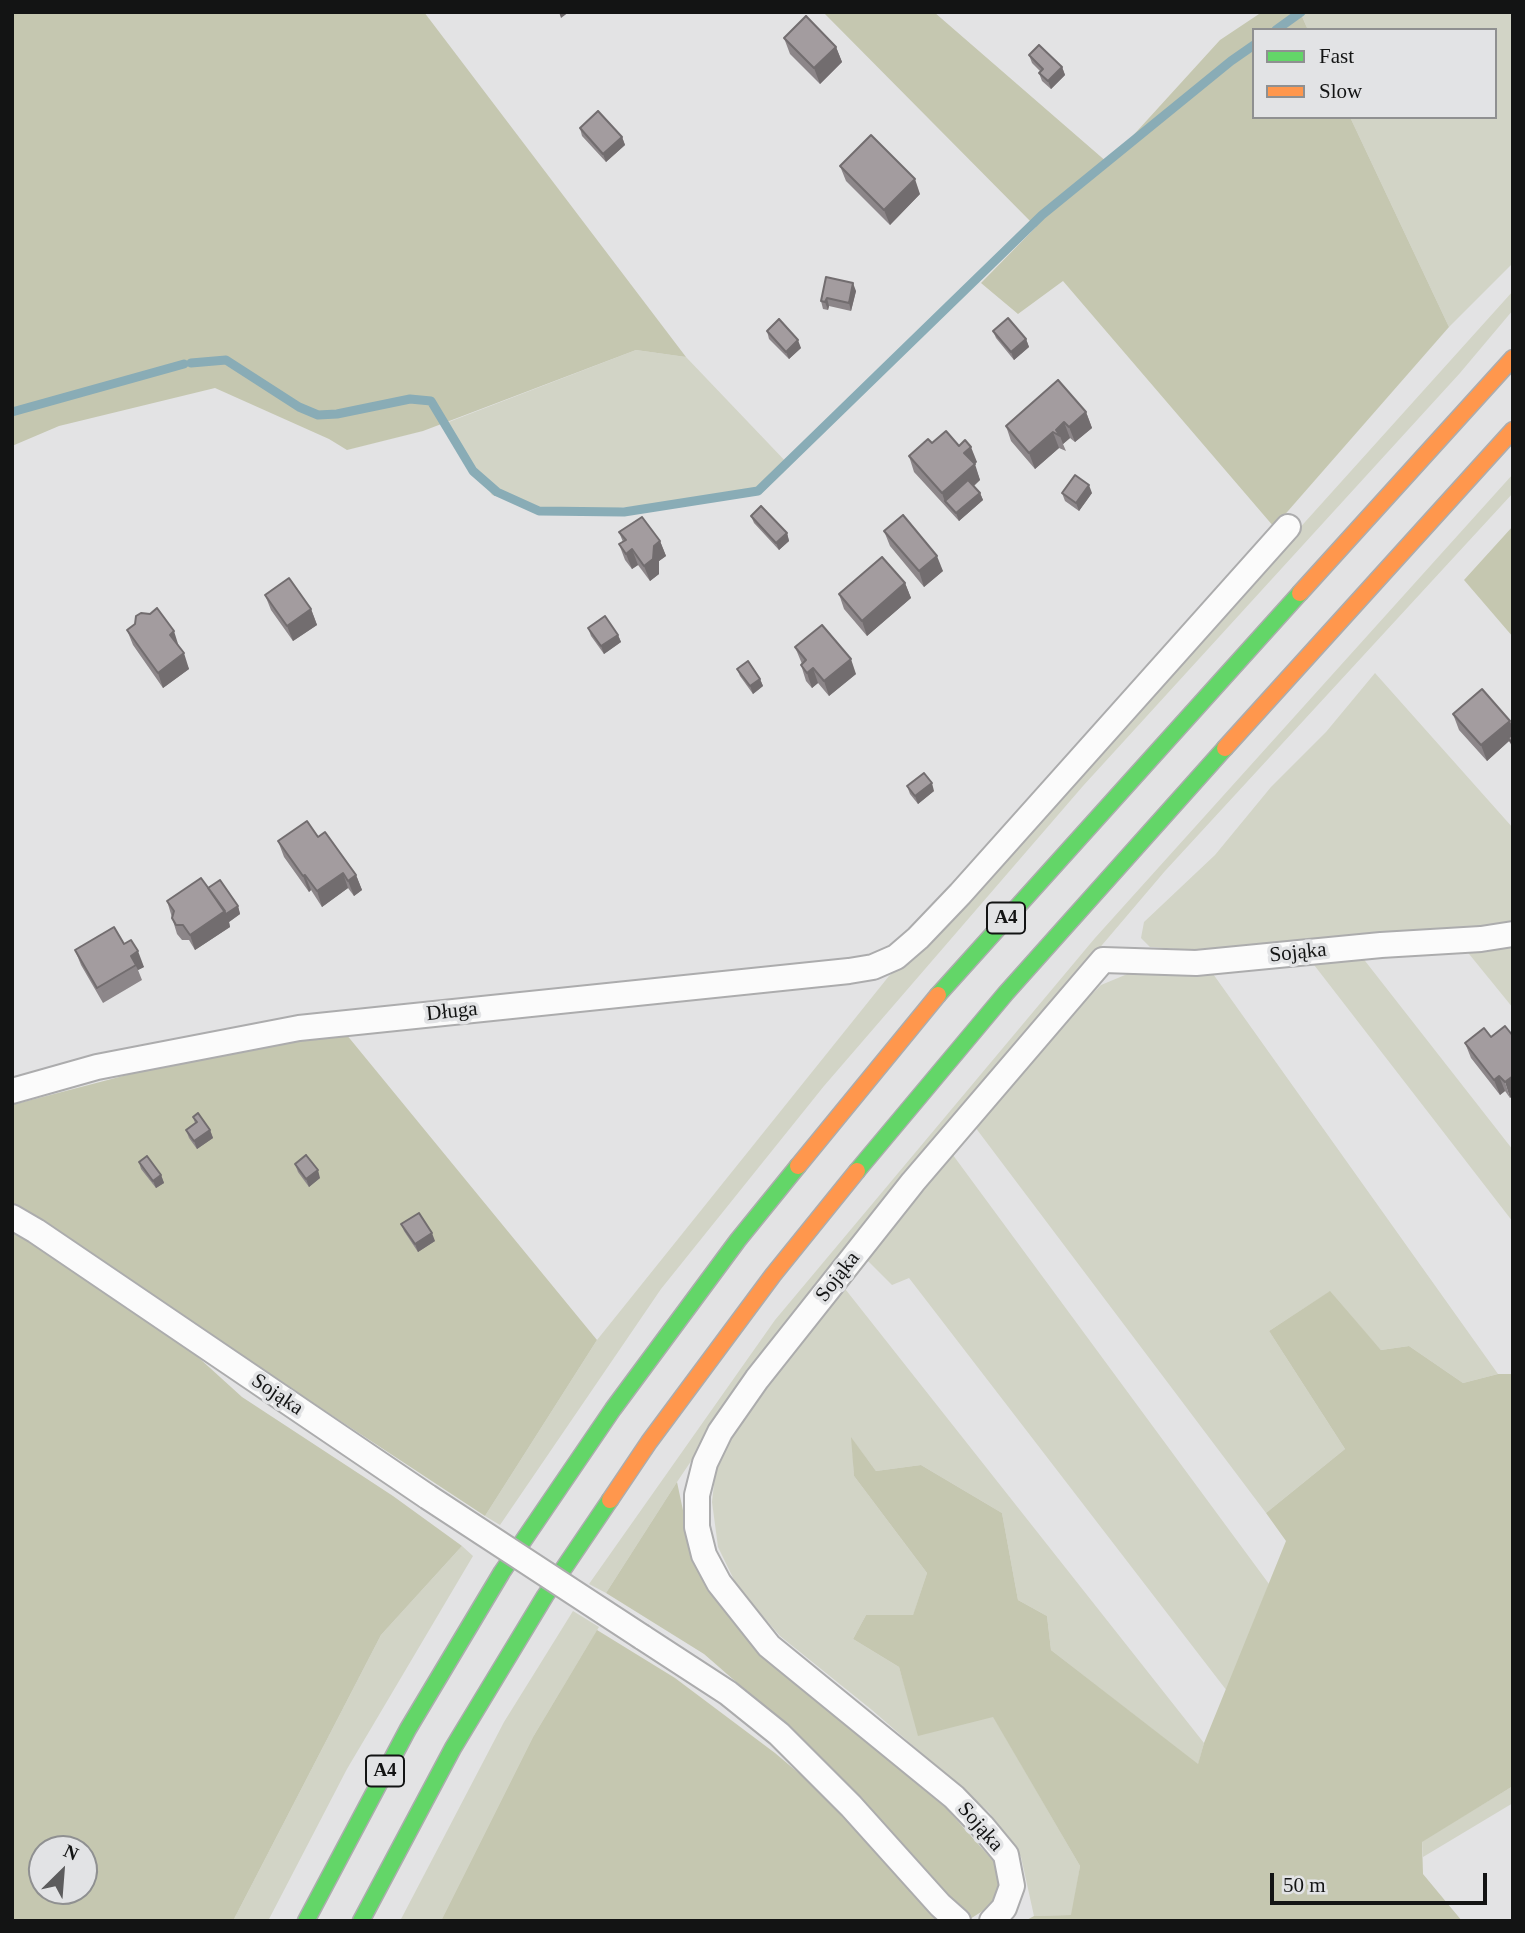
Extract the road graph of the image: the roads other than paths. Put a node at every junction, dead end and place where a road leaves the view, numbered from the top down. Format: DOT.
graph roads {
  1 [pos="1513,358"];
  2 [pos="1513,430"];
  3 [pos="1288,527"];
  4 [pos="1513,934"];
  5 [pos="12,1091"];
  6 [pos="12,1217"];
  7 [pos="306,1921"];
  8 [pos="361,1921"];
  9 [pos="958,1921"];
  10 [pos="992,1921"];
  1 -- 7 [label="highway, A4"];
  2 -- 8 [label="highway, A4"];
  3 -- 5 [label="street, Długa"];
  4 -- 10 [label="street, Sojąka"];
  6 -- 9 [label="street, Sojąka, bridge"];
}
